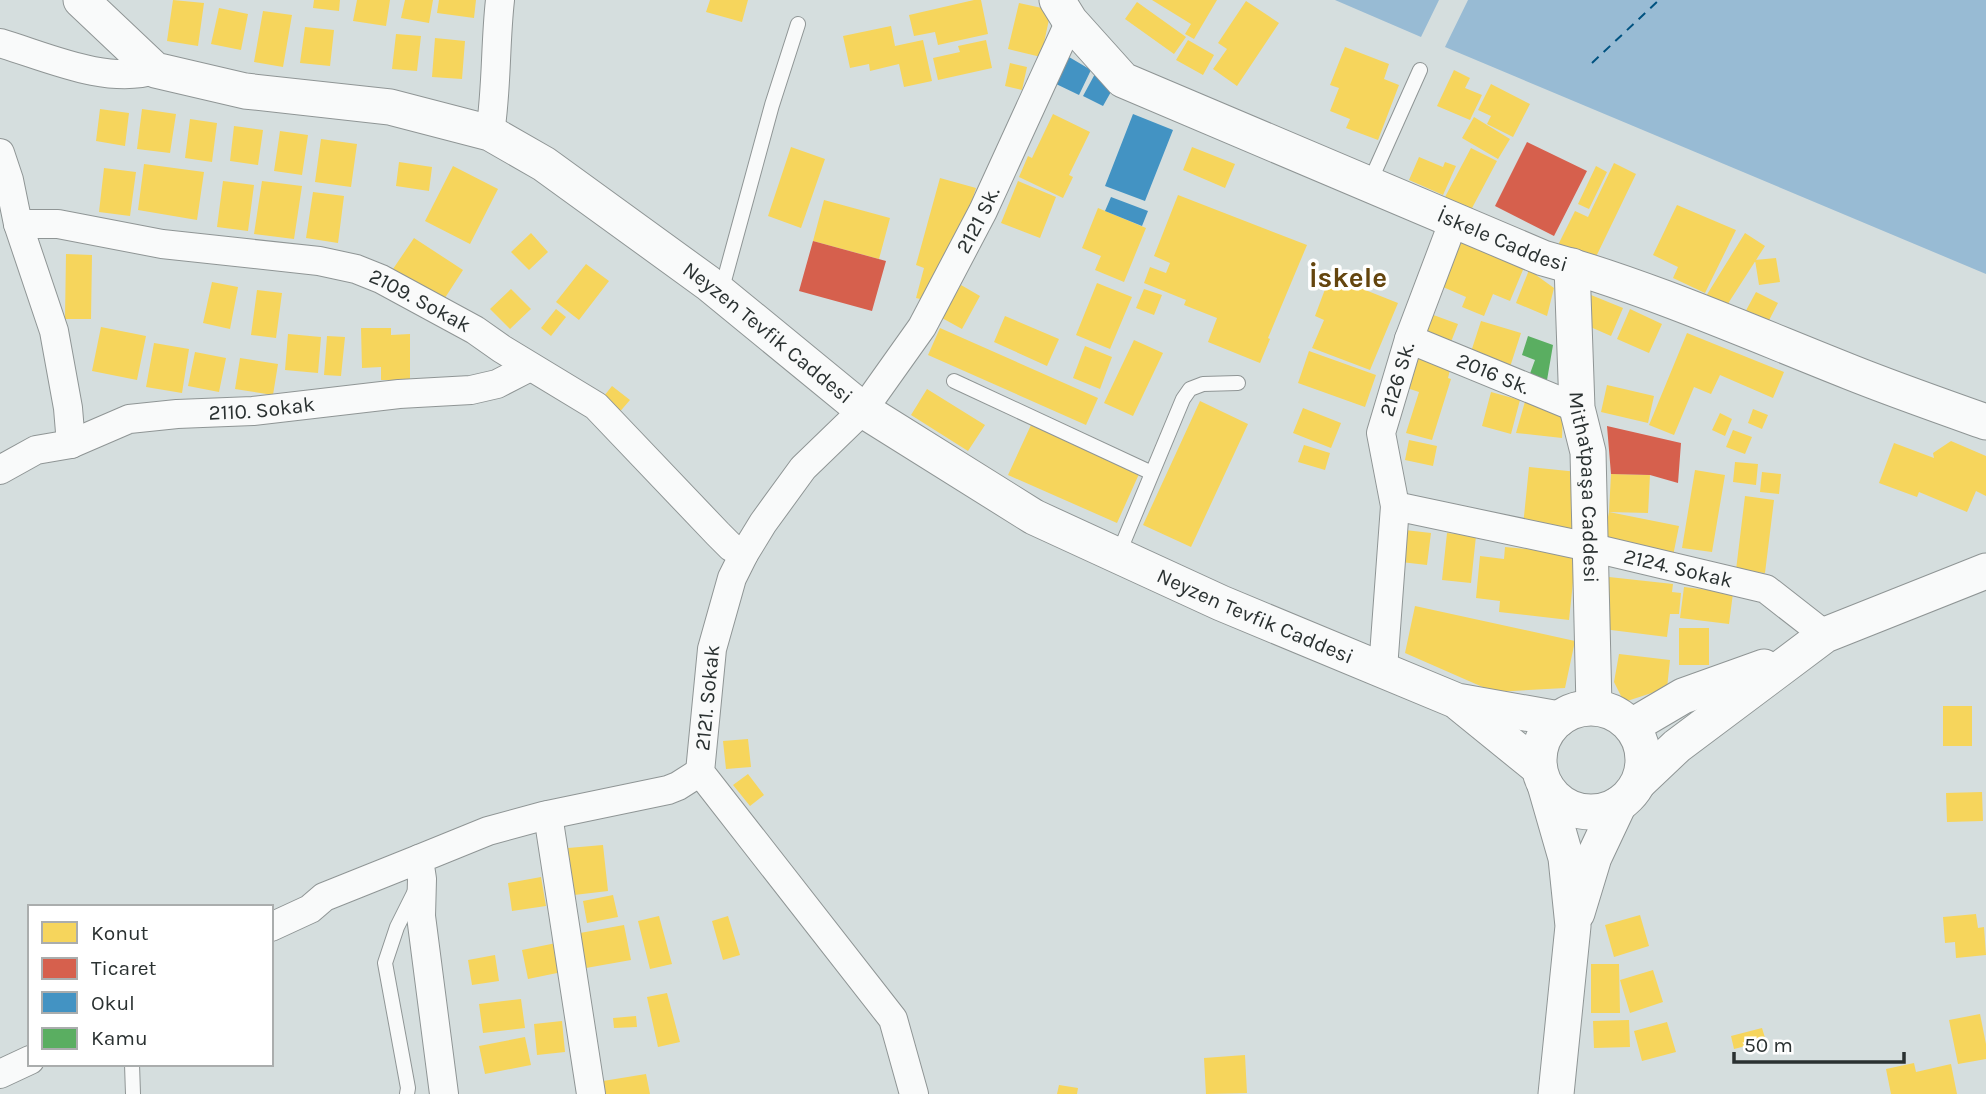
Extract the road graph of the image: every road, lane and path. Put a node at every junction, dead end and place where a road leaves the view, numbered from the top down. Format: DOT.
graph roads {
  1 [pos="81,0"];
  2 [pos="500,0"];
  3 [pos="1064,10"];
  4 [pos="798,24"];
  5 [pos="0,43"];
  6 [pos="155,70"];
  7 [pos="1420,70"];
  8 [pos="490,133"];
  9 [pos="0,153"];
  10 [pos="1369,184"];
  11 [pos="1454,220"];
  12 [pos="18,223"];
  13 [pos="1572,266"];
  14 [pos="721,293"];
  15 [pos="1409,339"];
  16 [pos="530,367"];
  17 [pos="954,381"];
  18 [pos="1238,383"];
  19 [pos="1577,408"];
  20 [pos="863,410"];
  21 [pos="1984,416"];
  22 [pos="71,443"];
  23 [pos="0,470"];
  24 [pos="1152,473"];
  25 [pos="1395,506"];
  26 [pos="1589,547"];
  27 [pos="744,554"];
  28 [pos="1118,556"];
  29 [pos="1986,571"];
  30 [pos="1825,635"];
  31 [pos="1797,656"];
  32 [pos="1383,669"];
  33 [pos="1457,701"];
  34 [pos="1594,707"];
  35 [pos="1559,719"];
  36 [pos="1632,726"];
  37 [pos="701,772"];
  38 [pos="1542,777"];
  39 [pos="1629,793"];
  40 [pos="548,815"];
  41 [pos="420,869"];
  42 [pos="273,926"];
  43 [pos="1573,926"];
  44 [pos="28,1061"];
  45 [pos="132,1066"];
  46 [pos="0,1074"];
  47 [pos="133,1094"];
  48 [pos="407,1094"];
  49 [pos="444,1094"];
  50 [pos="591,1094"];
  51 [pos="914,1094"];
  52 [pos="1556,1094"];
  1 -- 6 [label="street"];
  2 -- 8 [label="street"];
  3 -- 10 [label="street, İskele Caddesi"];
  3 -- 20 [label="street, 2121 Sk."];
  4 -- 14 [label="lane"];
  5 -- 6 [label="street"];
  6 -- 8 [label="street, Neyzen Tevfik Caddesi"];
  7 -- 10 [label="lane"];
  8 -- 14 [label="street, Neyzen Tevfik Caddesi"];
  9 -- 12 [label="street"];
  10 -- 11 [label="street, İskele Caddesi"];
  11 -- 13 [label="street, İskele Caddesi"];
  11 -- 15 [label="street, 2126 Sk."];
  12 -- 16 [label="street, 2109. Sokak"];
  12 -- 22 [label="street"];
  13 -- 19 [label="street, Mithatpaşa Caddesi"];
  13 -- 21 [label="street, İskele Caddesi"];
  14 -- 20 [label="street, Neyzen Tevfik Caddesi"];
  15 -- 19 [label="street, 2016 Sk."];
  15 -- 25 [label="street, 2126 Sk."];
  16 -- 22 [label="street, 2110. Sokak"];
  16 -- 27 [label="street, 2109. Sokak"];
  17 -- 24 [label="lane"];
  18 -- 24 [label="lane"];
  19 -- 26 [label="street, Mithatpaşa Caddesi"];
  20 -- 27 [label="street, 2121. Sokak"];
  20 -- 28 [label="street, Neyzen Tevfik Caddesi"];
  22 -- 23 [label="street, 2110. Sokak"];
  24 -- 28 [label="lane"];
  25 -- 26 [label="street, 2124. Sokak"];
  25 -- 32 [label="street, 2126 Sk."];
  26 -- 30 [label="street, 2124. Sokak"];
  26 -- 34 [label="street, Mithatpaşa Caddesi"];
  27 -- 37 [label="street, 2121. Sokak"];
  28 -- 32 [label="street, Neyzen Tevfik Caddesi"];
  29 -- 30 [label="street"];
  30 -- 31 [label="street"];
  31 -- 36 [label="street"];
  31 -- 39 [label="street"];
  32 -- 33 [label="street, Neyzen Tevfik Caddesi"];
  33 -- 35 [label="street"];
  33 -- 38 [label="street"];
  34 -- 35 [label="street"];
  34 -- 36 [label="street"];
  35 -- 38 [label="street"];
  36 -- 39 [label="street"];
  37 -- 40 [label="street"];
  37 -- 51 [label="street, 2121. Sokak"];
  38 -- 39 [label="street"];
  38 -- 43 [label="street"];
  39 -- 43 [label="street"];
  40 -- 41 [label="street"];
  40 -- 50 [label="street"];
  41 -- 42 [label="street"];
  41 -- 48 [label="lane"];
  41 -- 49 [label="street"];
  43 -- 52 [label="street"];
  44 -- 46 [label="street"];
  45 -- 47 [label="lane"];
}
